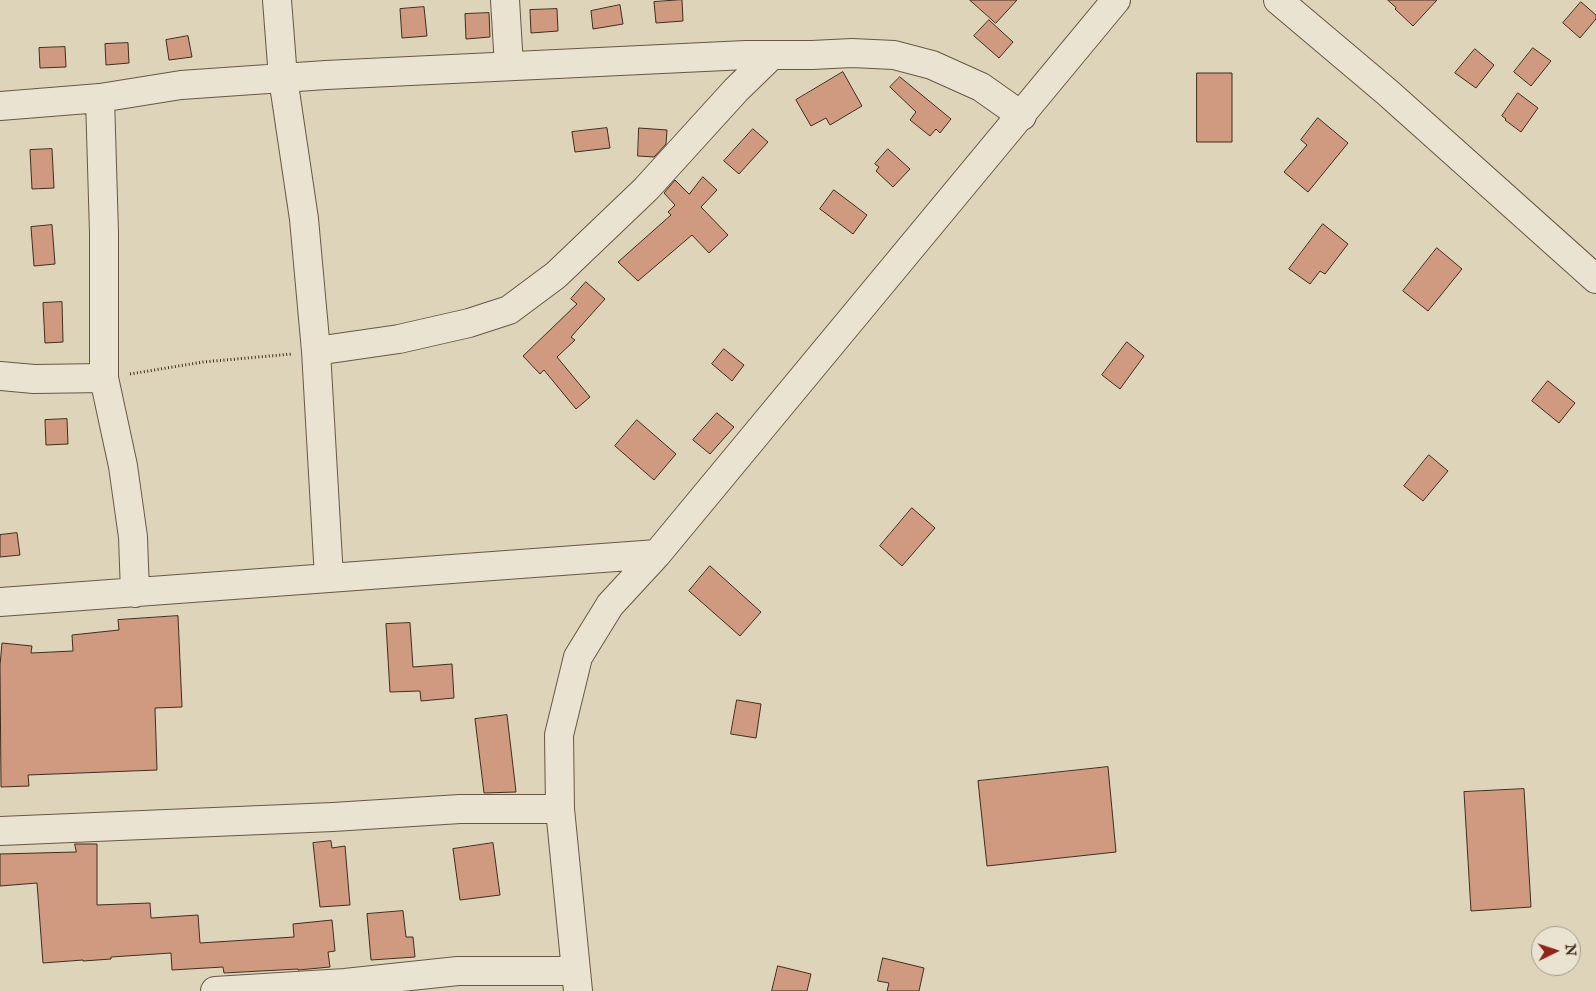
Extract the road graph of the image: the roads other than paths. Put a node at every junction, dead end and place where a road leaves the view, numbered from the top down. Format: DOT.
graph roads {
  1 [pos="277,0"];
  2 [pos="505,0"];
  3 [pos="1116,0"];
  4 [pos="1278,0"];
  5 [pos="772,55"];
  6 [pos="509,66"];
  7 [pos="283,78"];
  8 [pos="100,98"];
  9 [pos="0,106"];
  10 [pos="1022,116"];
  11 [pos="1596,279"];
  12 [pos="316,351"];
  13 [pos="0,376"];
  14 [pos="104,378"];
  15 [pos="657,554"];
  16 [pos="329,578"];
  17 [pos="135,593"];
  18 [pos="0,602"];
  19 [pos="560,809"];
  20 [pos="0,831"];
  21 [pos="577,981"];
  22 [pos="215,991"];
  1 -- 7 [label="street"];
  2 -- 6 [label="street"];
  3 -- 10 [label="street"];
  4 -- 11 [label="street"];
  5 -- 6 [label="street"];
  5 -- 10 [label="street"];
  5 -- 12 [label="street"];
  6 -- 7 [label="street"];
  7 -- 8 [label="street"];
  7 -- 12 [label="street"];
  8 -- 9 [label="street"];
  8 -- 14 [label="street"];
  10 -- 15 [label="street"];
  12 -- 16 [label="street"];
  13 -- 14 [label="street"];
  14 -- 17 [label="street"];
  15 -- 16 [label="street"];
  15 -- 19 [label="street"];
  16 -- 17 [label="street"];
  17 -- 18 [label="street"];
  19 -- 20 [label="street"];
  19 -- 21 [label="street"];
  21 -- 22 [label="street"];
}
